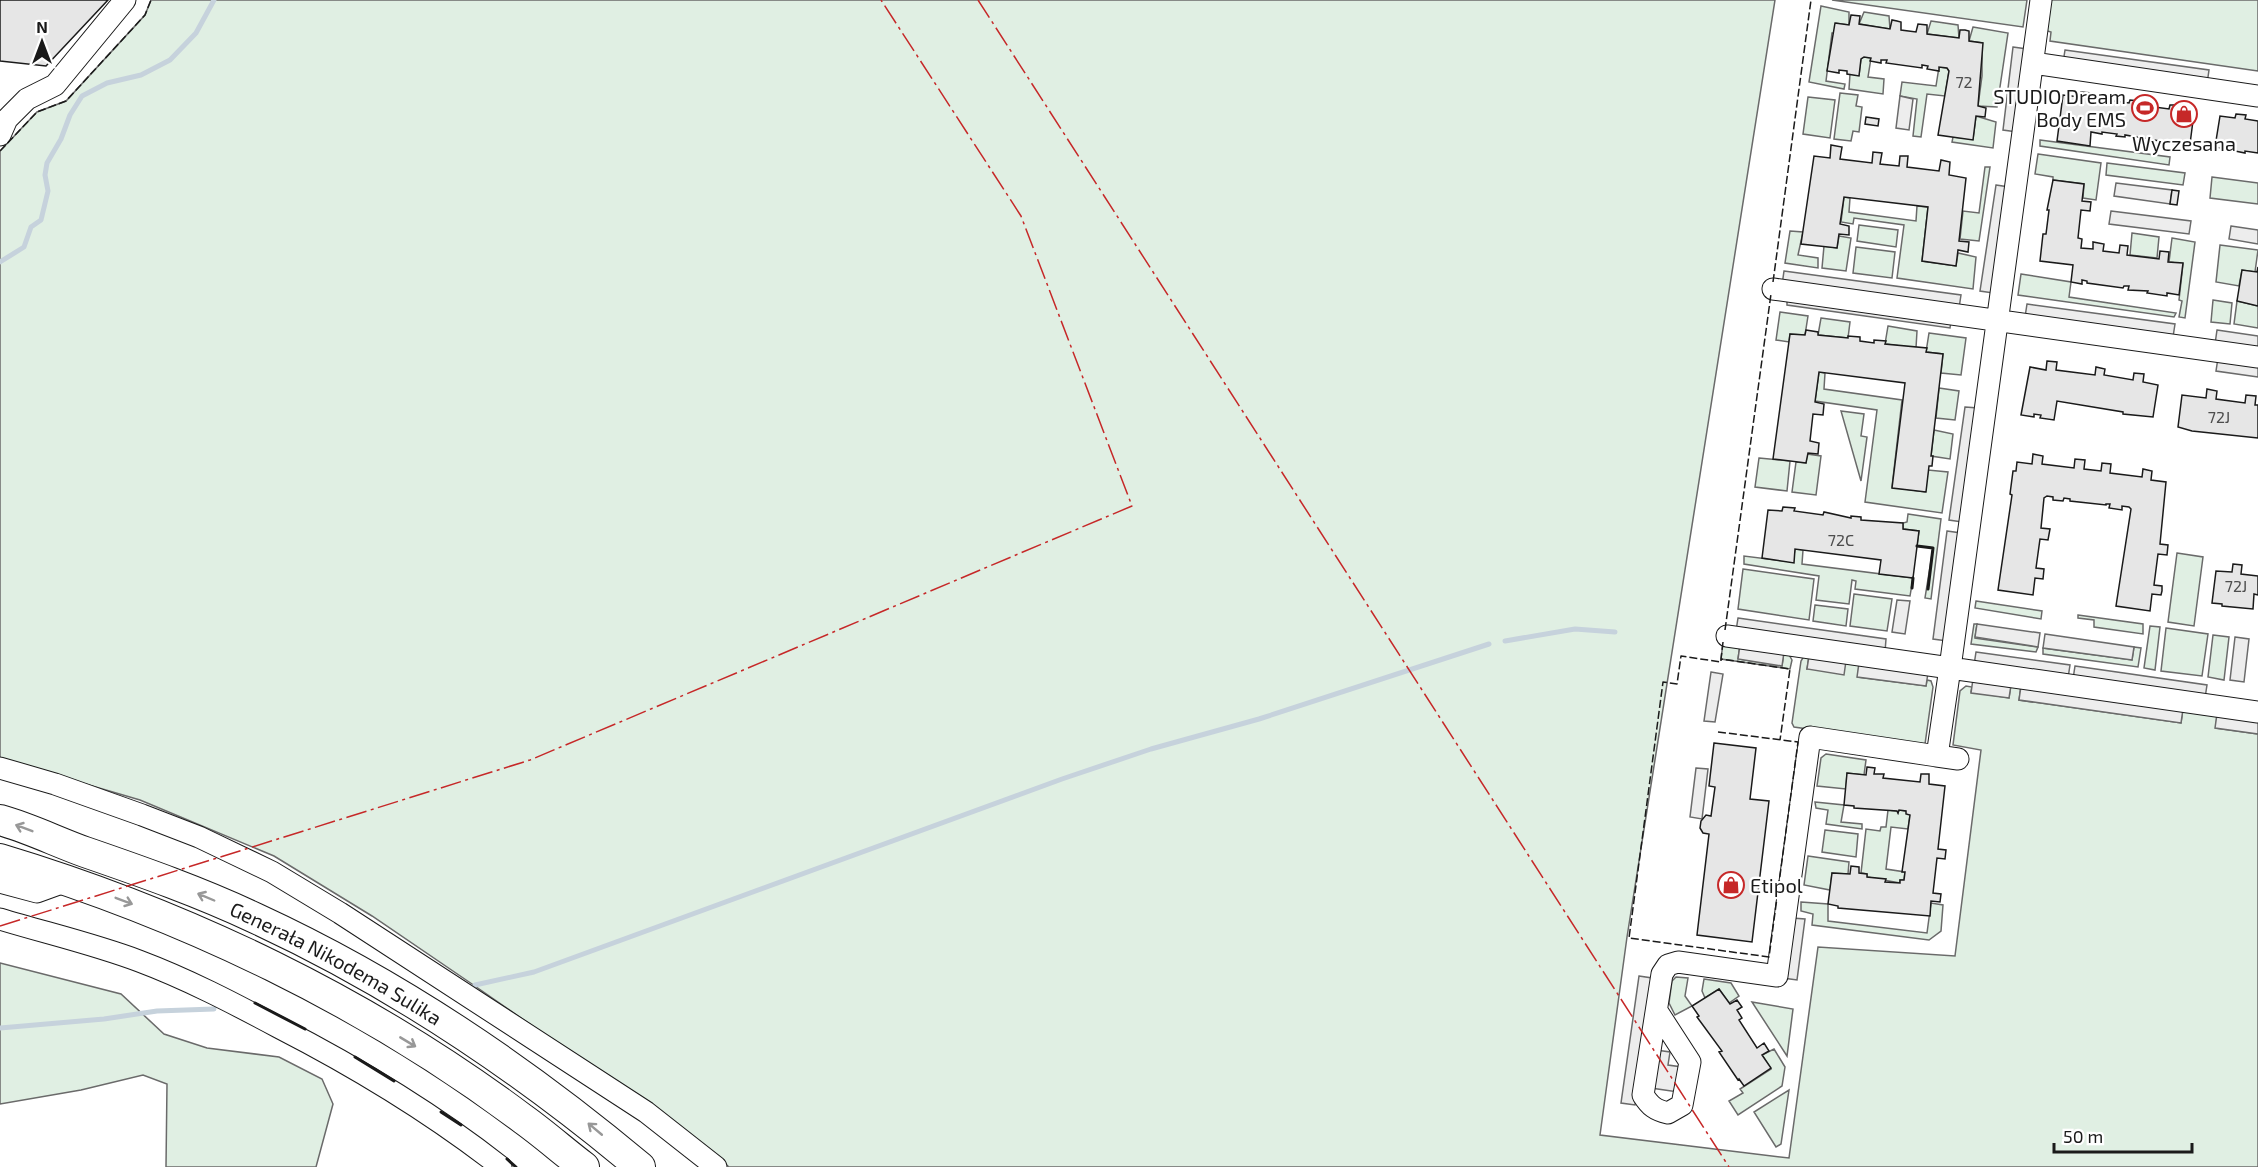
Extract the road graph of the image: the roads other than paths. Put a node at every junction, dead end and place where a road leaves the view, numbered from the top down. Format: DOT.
graph roads {
  1 [pos="125,0"];
  2 [pos="2041,0"];
  3 [pos="2033,63"];
  4 [pos="2258,96"];
  5 [pos="0,135"];
  6 [pos="1773,290"];
  7 [pos="1996,322"];
  8 [pos="2258,357"];
  9 [pos="1727,636"];
  10 [pos="1950,668"];
  11 [pos="2258,711"];
  12 [pos="1937,756"];
  13 [pos="1959,759"];
  14 [pos="0,768"];
  15 [pos="0,820"];
  16 [pos="0,859"];
  17 [pos="70,880"];
  18 [pos="0,882"];
  19 [pos="0,919"];
  20 [pos="1657,1011"];
  21 [pos="501,1167"];
  22 [pos="584,1167"];
  23 [pos="640,1167"];
  24 [pos="716,1167"];
  1 -- 5 [label="street"];
  2 -- 3 [label="street"];
  3 -- 4 [label="street"];
  3 -- 7 [label="street"];
  6 -- 7 [label="street"];
  7 -- 8 [label="street"];
  7 -- 10 [label="street"];
  9 -- 10 [label="street"];
  10 -- 11 [label="street"];
  10 -- 12 [label="street"];
  12 -- 13 [label="street"];
  12 -- 20 [label="street"];
  14 -- 24 [label="street"];
  23 -- 15 [label="highway, Generała Nikodema Sulika, one-way"];
  16 -- 17 [label="highway, Generała Nikodema Sulika"];
  17 -- 18 [label="street"];
  17 -- 22 [label="highway, Generała Nikodema Sulika, one-way"];
  19 -- 21 [label="street"];
}
